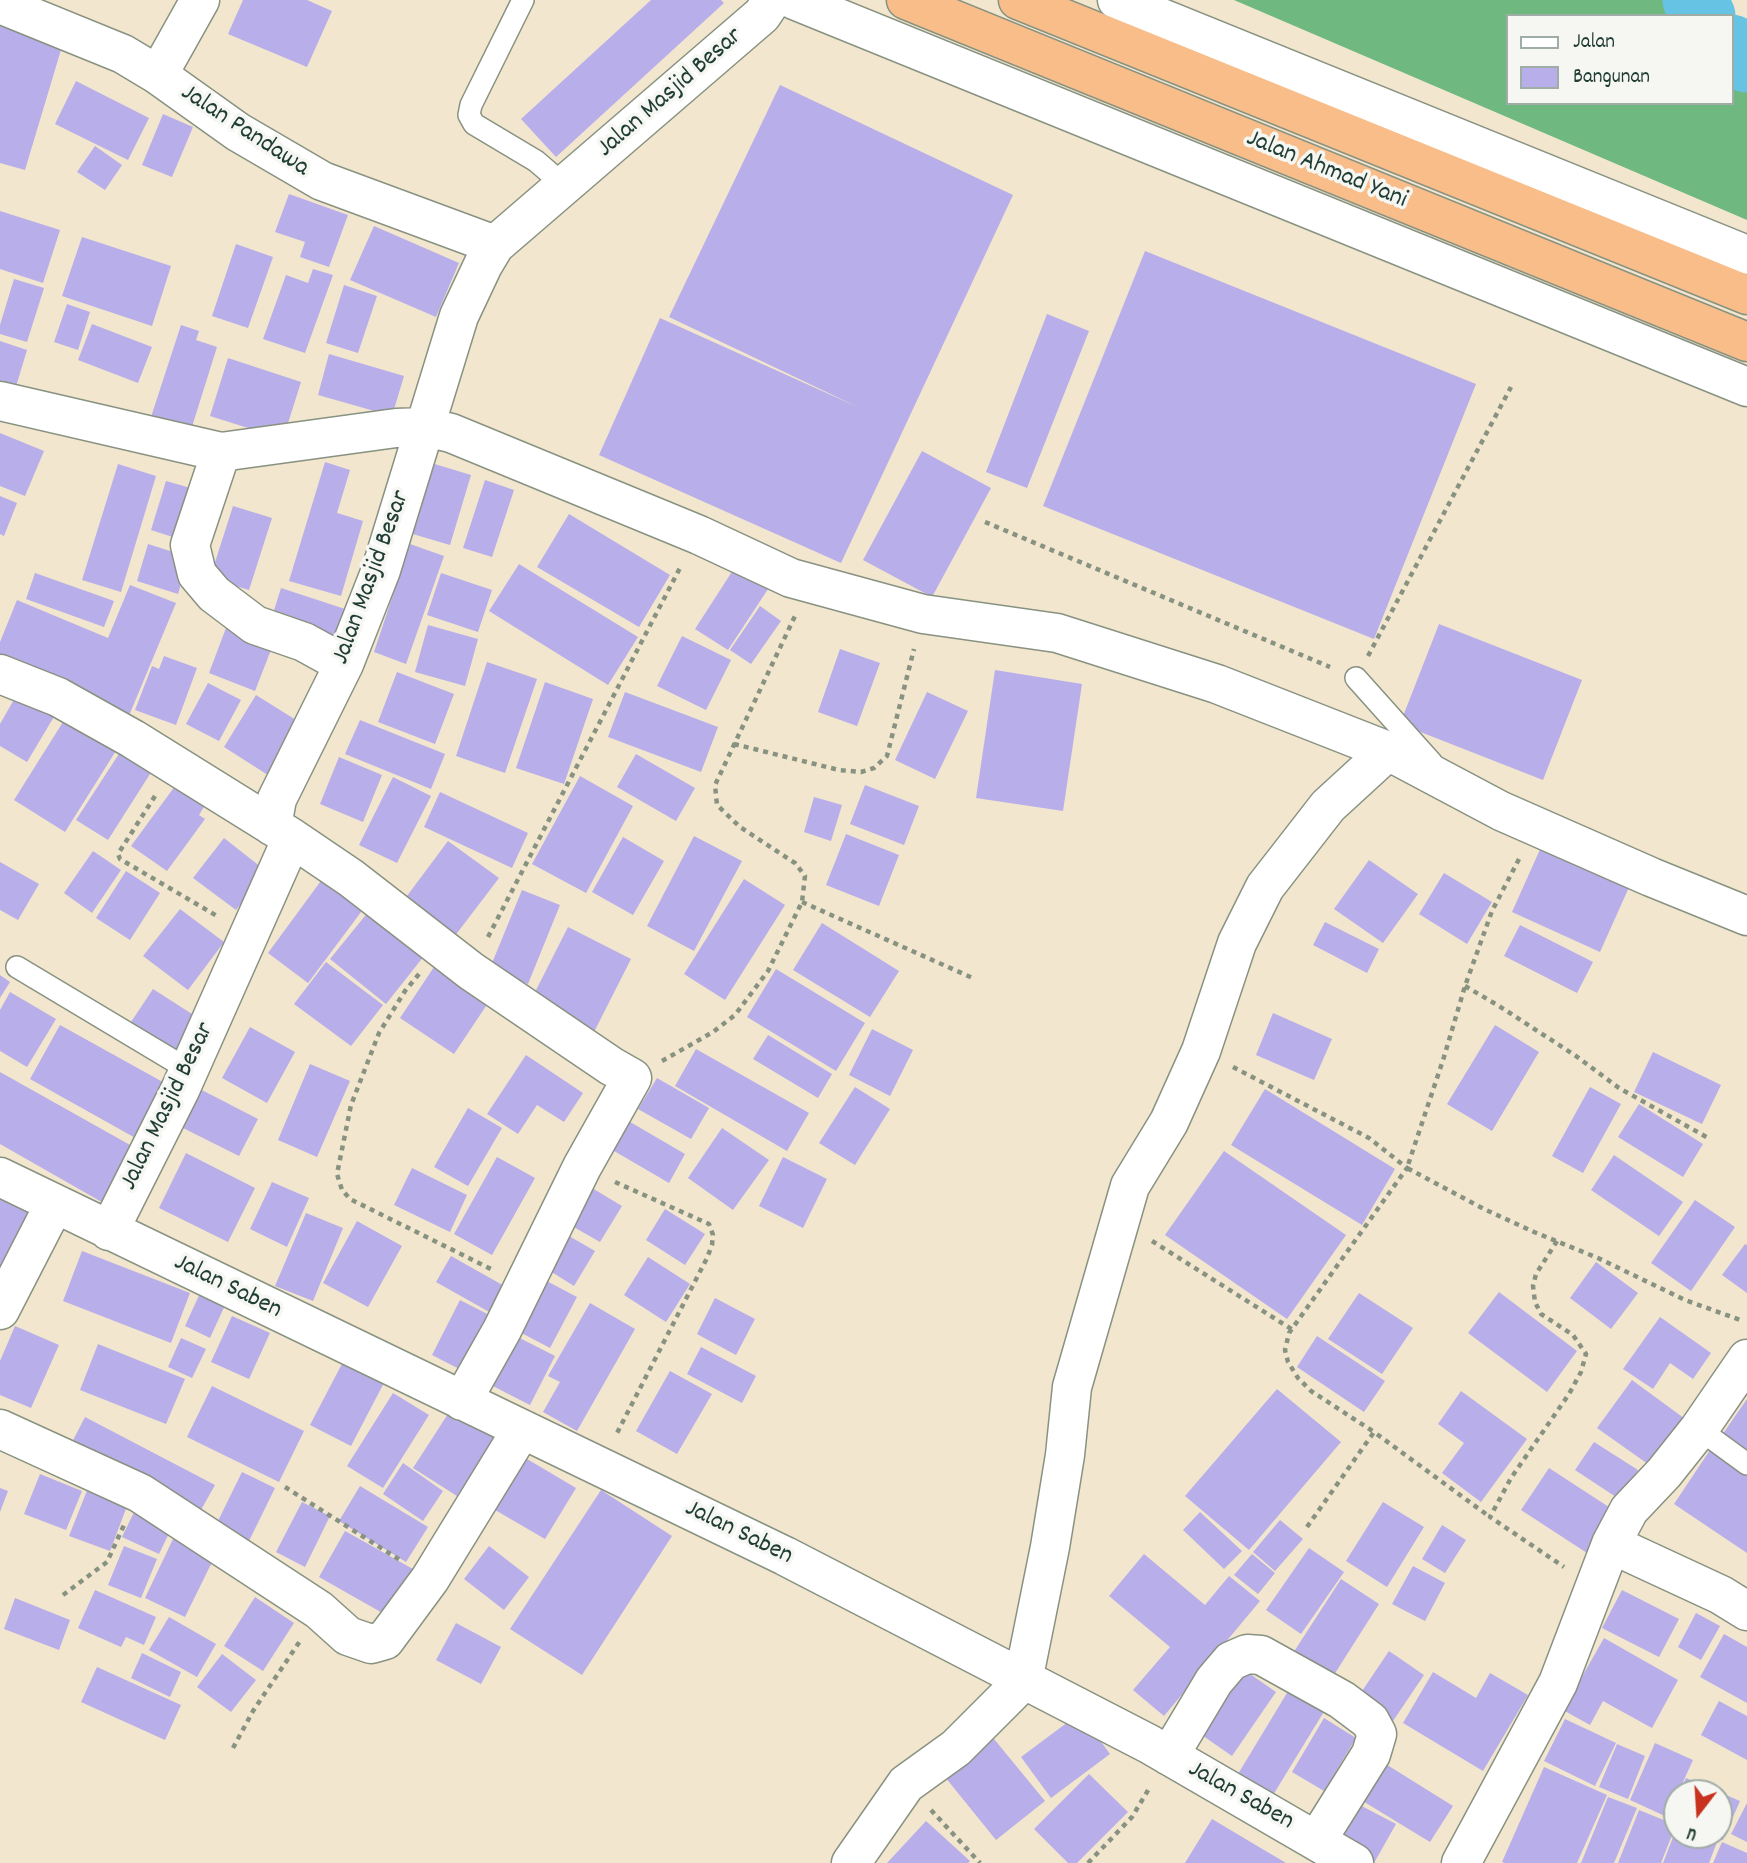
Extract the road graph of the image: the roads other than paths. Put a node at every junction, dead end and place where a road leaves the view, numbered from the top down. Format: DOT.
graph roads {
  1 [pos="200,0"];
  2 [pos="523,0"];
  3 [pos="772,0"];
  4 [pos="794,0"];
  5 [pos="906,0"];
  6 [pos="1018,0"];
  7 [pos="1116,0"];
  8 [pos="0,4"];
  9 [pos="158,75"];
  10 [pos="565,186"];
  11 [pos="495,245"];
  12 [pos="1747,256"];
  13 [pos="1747,295"];
  14 [pos="1747,342"];
  15 [pos="1747,387"];
  16 [pos="0,401"];
  17 [pos="425,428"];
  18 [pos="221,452"];
  19 [pos="344,664"];
  20 [pos="1356,678"];
  21 [pos="4,685"];
  22 [pos="1388,751"];
  23 [pos="1452,785"];
  24 [pos="282,832"];
  25 [pos="1747,916"];
  26 [pos="17,967"];
  27 [pos="189,1070"];
  28 [pos="0,1177"];
  29 [pos="54,1205"];
  30 [pos="109,1231"];
  31 [pos="0,1310"];
  32 [pos="1747,1359"];
  33 [pos="462,1401"];
  34 [pos="0,1429"];
  35 [pos="522,1429"];
  36 [pos="1699,1429"];
  37 [pos="1747,1464"];
  38 [pos="1611,1544"];
  39 [pos="1747,1611"];
  40 [pos="1023,1681"];
  41 [pos="1169,1756"];
  42 [pos="1317,1840"];
  43 [pos="850,1863"];
  44 [pos="1354,1863"];
  45 [pos="1461,1863"];
  1 -- 9 [label="street"];
  2 -- 10 [label="lane"];
  3 -- 10 [label="street, Jalan Masjid Besar"];
  4 -- 15 [label="street"];
  5 -- 14 [label="highway, Jalan Ahmad Yani"];
  6 -- 13 [label="highway, Jalan Ahmad Yani"];
  7 -- 12 [label="street"];
  8 -- 9 [label="street, Jalan Pandawa"];
  9 -- 11 [label="street, Jalan Pandawa"];
  10 -- 11 [label="street, Jalan Masjid Besar"];
  11 -- 17 [label="street, Jalan Masjid Besar"];
  16 -- 18 [label="street"];
  17 -- 18 [label="street"];
  17 -- 19 [label="street, Jalan Masjid Besar"];
  17 -- 22 [label="street"];
  18 -- 19 [label="street"];
  19 -- 24 [label="street, Jalan Masjid Besar"];
  20 -- 23 [label="lane"];
  21 -- 24 [label="street"];
  22 -- 23 [label="street"];
  22 -- 40 [label="street"];
  23 -- 25 [label="street"];
  24 -- 27 [label="street, Jalan Masjid Besar"];
  24 -- 33 [label="street"];
  26 -- 27 [label="lane"];
  27 -- 30 [label="street, Jalan Masjid Besar"];
  28 -- 29 [label="street, Jalan Saben"];
  29 -- 30 [label="street, Jalan Saben"];
  29 -- 31 [label="street"];
  30 -- 33 [label="street, Jalan Saben"];
  32 -- 36 [label="street"];
  33 -- 35 [label="street, Jalan Saben"];
  34 -- 35 [label="street"];
  35 -- 40 [label="street, Jalan Saben"];
  36 -- 37 [label="lane"];
  36 -- 38 [label="street"];
  38 -- 39 [label="street"];
  38 -- 45 [label="street"];
  40 -- 41 [label="street, Jalan Saben"];
  40 -- 43 [label="street"];
  41 -- 42 [label="street, Jalan Saben"];
  41 -- 42 [label="street"];
  42 -- 44 [label="street, Jalan Saben"];
}
